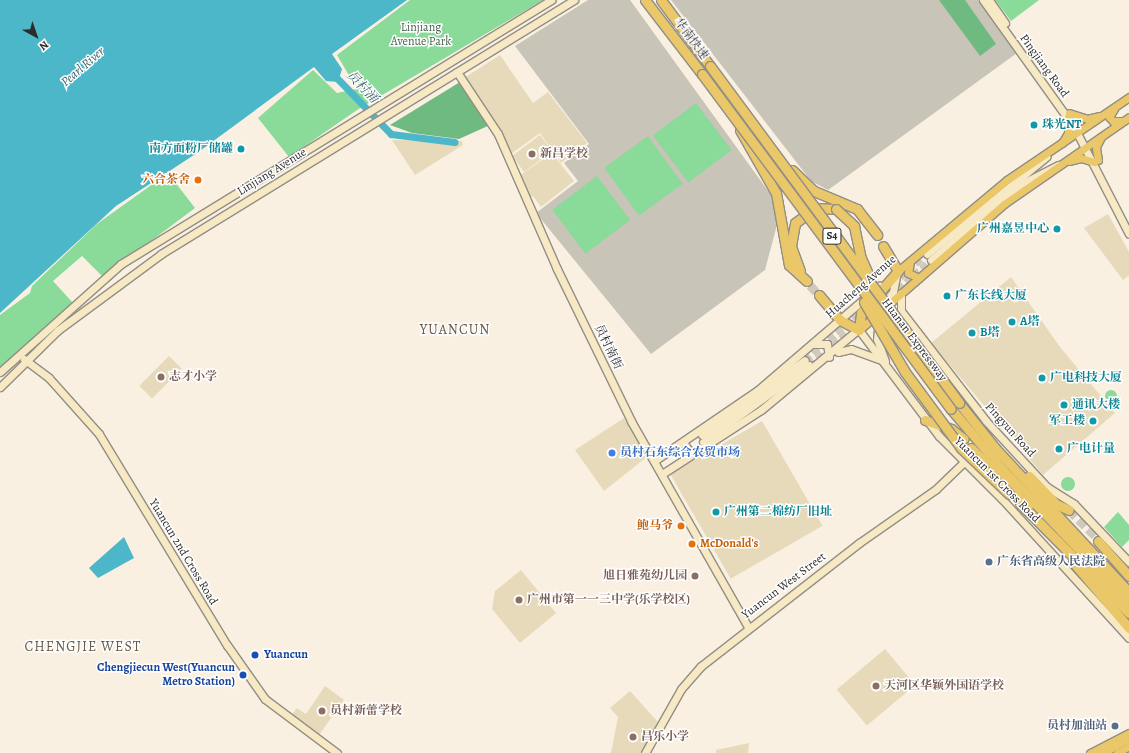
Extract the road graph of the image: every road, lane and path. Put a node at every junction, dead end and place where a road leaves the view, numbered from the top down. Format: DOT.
graph roads {
  1 [pos="551,0"];
  2 [pos="574,0"];
  3 [pos="645,0"];
  4 [pos="661,0"];
  5 [pos="983,0"];
  6 [pos="989,0"];
  7 [pos="475,47"];
  8 [pos="483,55"];
  9 [pos="457,72"];
  10 [pos="1129,97"];
  11 [pos="738,104"];
  12 [pos="1115,107"];
  13 [pos="733,113"];
  14 [pos="1068,115"];
  15 [pos="1126,119"];
  16 [pos="1080,132"];
  17 [pos="1103,134"];
  18 [pos="1087,145"];
  19 [pos="1054,150"];
  20 [pos="304,153"];
  21 [pos="1096,161"];
  22 [pos="305,164"];
  23 [pos="1059,164"];
  24 [pos="274,170"];
  25 [pos="279,181"];
  26 [pos="1129,224"];
  27 [pos="1129,234"];
  28 [pos="877,235"];
  29 [pos="883,246"];
  30 [pos="832,250"];
  31 [pos="911,260"];
  32 [pos="898,271"];
  33 [pos="919,278"];
  34 [pos="901,293"];
  35 [pos="819,295"];
  36 [pos="893,317"];
  37 [pos="840,320"];
  38 [pos="910,324"];
  39 [pos="859,330"];
  40 [pos="813,345"];
  41 [pos="19,354"];
  42 [pos="829,357"];
  43 [pos="881,360"];
  44 [pos="26,361"];
  45 [pos="0,372"];
  46 [pos="890,372"];
  47 [pos="0,387"];
  48 [pos="959,403"];
  49 [pos="925,420"];
  50 [pos="964,439"];
  51 [pos="683,442"];
  52 [pos="971,448"];
  53 [pos="691,454"];
  54 [pos="654,461"];
  55 [pos="964,462"];
  56 [pos="662,474"];
  57 [pos="1069,510"];
  58 [pos="1098,541"];
  59 [pos="1058,542"];
  60 [pos="1129,562"];
  61 [pos="1099,565"];
  62 [pos="1129,576"];
  63 [pos="1129,592"];
  64 [pos="1129,602"];
  65 [pos="1129,613"];
  66 [pos="748,627"];
  67 [pos="1129,628"];
  68 [pos="1129,638"];
  69 [pos="1129,735"];
  70 [pos="1129,746"];
  71 [pos="1115,749"];
  72 [pos="337,753"];
  73 [pos="645,753"];
  74 [pos="1090,753"];
  75 [pos="1101,753"];
  1 -- 7 [label="street, Linjiang Avenue"];
  2 -- 8 [label="street, Linjiang Avenue"];
  3 -- 13 [label="highway, Huanan Expressway / S4, bridge"];
  4 -- 11 [label="highway, Huanan Expressway / S4, bridge"];
  5 -- 14 [label="street, Pingjiang Road"];
  6 -- 14 [label="street, Pingjiang Road"];
  7 -- 8 [label="street"];
  7 -- 20 [label="street, Linjiang Avenue"];
  8 -- 9 [label="street, Linjiang Avenue"];
  9 -- 22 [label="street, Linjiang Avenue"];
  9 -- 54 [label="street, 员村南街"];
  10 -- 12 [label="main road, Huacheng Avenue"];
  11 -- 28 [label="highway, bridge"];
  11 -- 36 [label="highway, Huanan Expressway / S4, bridge"];
  12 -- 14 [label="main road"];
  12 -- 15 [label="main road"];
  12 -- 16 [label="main road, Huacheng Avenue"];
  13 -- 30 [label="highway, Huanan Expressway / S4, bridge"];
  13 -- 36 [label="highway, bridge"];
  14 -- 16 [label="street, Pingjiang Road"];
  14 -- 19 [label="main road"];
  15 -- 17 [label="main road, Huacheng Avenue"];
  16 -- 18 [label="street, Pingjiang Road"];
  16 -- 19 [label="main road, Huacheng Avenue"];
  17 -- 18 [label="main road, Huacheng Avenue"];
  17 -- 21 [label="main road"];
  18 -- 21 [label="street, Pingjiang Road"];
  18 -- 23 [label="main road, Huacheng Avenue"];
  19 -- 23 [label="street, Huacheng Avenue"];
  19 -- 31 [label="main road, Huacheng Avenue"];
  20 -- 22 [label="street"];
  20 -- 24 [label="street, Linjiang Avenue"];
  21 -- 23 [label="main road"];
  21 -- 26 [label="street"];
  21 -- 27 [label="street"];
  22 -- 25 [label="street, Linjiang Avenue"];
  23 -- 33 [label="main road, Huacheng Avenue"];
  24 -- 25 [label="street"];
  24 -- 41 [label="street, Linjiang Avenue"];
  25 -- 44 [label="street, Linjiang Avenue"];
  29 -- 32 [label="highway"];
  30 -- 59 [label="highway, bridge"];
  30 -- 61 [label="highway, Huanan Expressway / S4, bridge"];
  31 -- 32 [label="main road, Huacheng Avenue"];
  31 -- 33 [label="main road"];
  32 -- 37 [label="street, Huacheng Avenue"];
  32 -- 39 [label="highway"];
  33 -- 34 [label="main road, Huacheng Avenue"];
  34 -- 38 [label="street, Pingyun Road"];
  34 -- 39 [label="main road, Huacheng Avenue"];
  35 -- 37 [label="highway"];
  36 -- 48 [label="highway, Huanan Expressway / S4, bridge"];
  37 -- 39 [label="highway"];
  37 -- 40 [label="street, Huacheng Avenue"];
  38 -- 46 [label="street"];
  38 -- 60 [label="street, Pingyun Road"];
  39 -- 42 [label="street, Huacheng Avenue"];
  39 -- 43 [label="street, Yuancun 1st Cross Road"];
  40 -- 42 [label="street"];
  40 -- 51 [label="street, Huacheng Avenue"];
  41 -- 44 [label="street, Yuancun 2nd Cross Road"];
  41 -- 45 [label="street, Linjiang Avenue"];
  42 -- 43 [label="street"];
  42 -- 53 [label="street, Huacheng Avenue"];
  43 -- 46 [label="street, Yuancun 1st Cross Road"];
  44 -- 47 [label="street, Linjiang Avenue"];
  44 -- 72 [label="street, Yuancun 2nd Cross Road"];
  46 -- 49 [label="street, Yuancun 1st Cross Road"];
  48 -- 57 [label="highway"];
  48 -- 61 [label="highway, Huanan Expressway / S4"];
  49 -- 50 [label="highway"];
  49 -- 55 [label="street, Yuancun 1st Cross Road"];
  51 -- 53 [label="street"];
  51 -- 53 [label="street, Huacheng Avenue"];
  51 -- 54 [label="street, Huacheng Avenue"];
  52 -- 61 [label="highway"];
  53 -- 56 [label="street, Huacheng Avenue"];
  54 -- 56 [label="street, 员村南街"];
  55 -- 66 [label="street, Yuancun West Street"];
  55 -- 68 [label="street, Yuancun 1st Cross Road"];
  56 -- 66 [label="street, 员村南街"];
  58 -- 62 [label="highway"];
  59 -- 65 [label="highway"];
  59 -- 67 [label="highway"];
  61 -- 63 [label="highway, Huanan Expressway / S4"];
  61 -- 64 [label="highway, Huanan Expressway / S4"];
  66 -- 73 [label="street, Yuancun West Street"];
  69 -- 71 [label="highway"];
  69 -- 74 [label="main road"];
  70 -- 71 [label="main road"];
  71 -- 75 [label="highway"];
}
